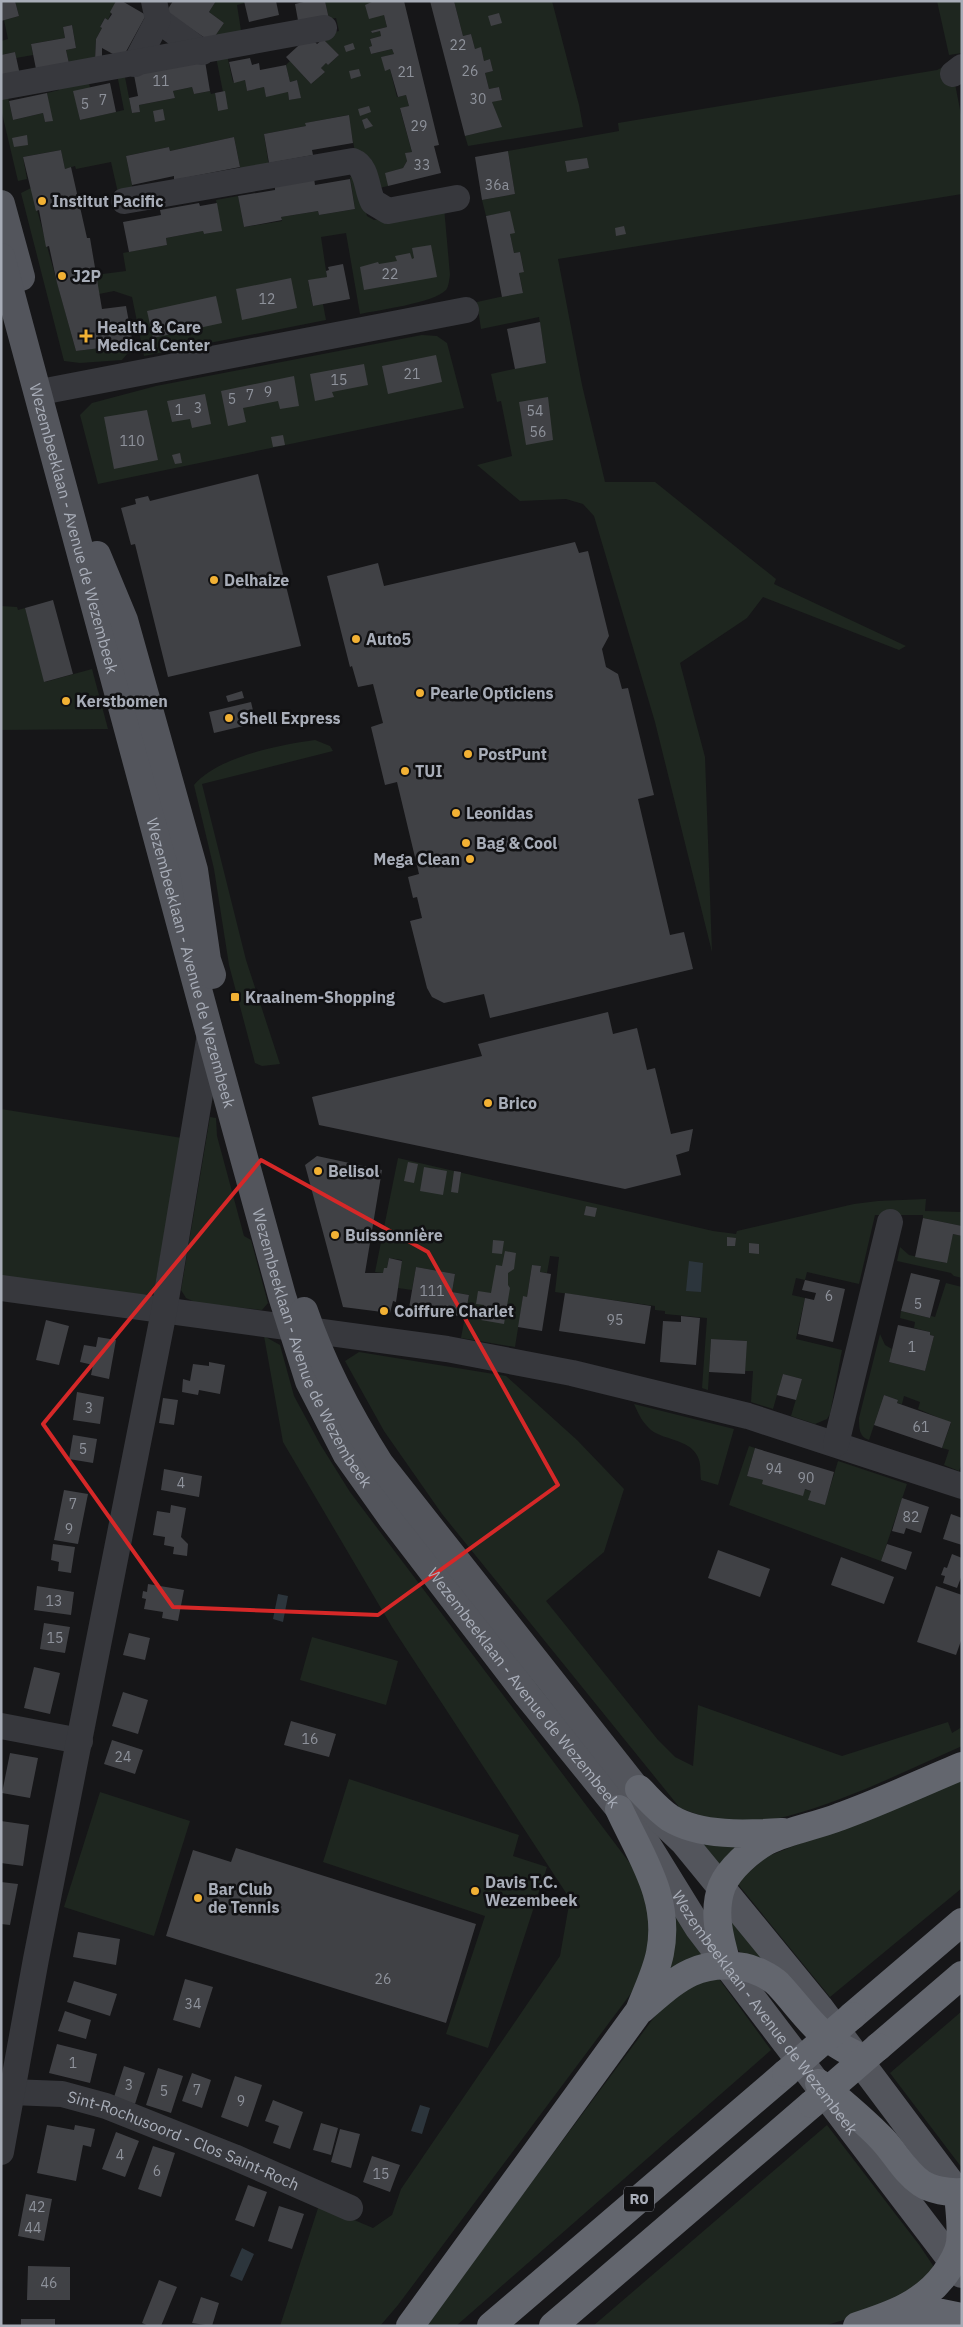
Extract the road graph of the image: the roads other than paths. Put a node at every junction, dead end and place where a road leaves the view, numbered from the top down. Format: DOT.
graph roads {
  1 [pos="156,11"];
  2 [pos="324,28"];
  3 [pos="202,52"];
  4 [pos="135,64"];
  5 [pos="1,87"];
  6 [pos="457,198"];
  7 [pos="124,201"];
  8 [pos="1,204"];
  9 [pos="1,257"];
  10 [pos="466,310"];
  11 [pos="51,390"];
  12 [pos="210,1034"];
  13 [pos="890,1222"];
  14 [pos="1,1288"];
  15 [pos="164,1311"];
  16 [pos="301,1329"];
  17 [pos="836,1444"];
  18 [pos="962,1486"];
  19 [pos="1,1726"];
  20 [pos="80,1741"];
  21 [pos="962,1766"];
  22 [pos="639,1789"];
  23 [pos="619,1809"];
  24 [pos="794,1831"];
  25 [pos="722,1887"];
  26 [pos="962,1922"];
  27 [pos="727,1964"];
  28 [pos="962,1974"];
  29 [pos="639,2011"];
  30 [pos="866,2050"];
  31 [pos="11,2092"];
  32 [pos="816,2094"];
  33 [pos="1,2152"];
  34 [pos="960,2194"];
  35 [pos="350,2208"];
  36 [pos="957,2268"];
  37 [pos="889,2315"];
  38 [pos="962,2317"];
  39 [pos="410,2326"];
  40 [pos="491,2326"];
  41 [pos="553,2326"];
  42 [pos="857,2326"];
  1 -- 3 [label="street"];
  1 -- 4 [label="street"];
  2 -- 3 [label="street"];
  3 -- 4 [label="street"];
  4 -- 5 [label="street"];
  6 -- 7 [label="street"];
  8 -- 11 [label="main road, Wezembeeklaan - Avenue de Wezembeek"];
  9 -- 12 [label="main road, Wezembeeklaan - Avenue de Wezembeek"];
  10 -- 11 [label="street"];
  11 -- 16 [label="main road, Wezembeeklaan - Avenue de Wezembeek"];
  12 -- 15 [label="street"];
  12 -- 16 [label="main road, Wezembeeklaan - Avenue de Wezembeek"];
  13 -- 17 [label="street"];
  14 -- 15 [label="street"];
  15 -- 16 [label="street"];
  15 -- 20 [label="street"];
  16 -- 17 [label="street"];
  16 -- 22 [label="main road, Wezembeeklaan - Avenue de Wezembeek"];
  16 -- 23 [label="main road, Wezembeeklaan - Avenue de Wezembeek"];
  17 -- 18 [label="street"];
  19 -- 20 [label="street"];
  20 -- 31 [label="street"];
  21 -- 24 [label="highway"];
  22 -- 24 [label="highway"];
  22 -- 25 [label="main road, Wezembeeklaan - Avenue de Wezembeek"];
  23 -- 27 [label="main road, Wezembeeklaan - Avenue de Wezembeek"];
  23 -- 29 [label="highway"];
  24 -- 25 [label="highway"];
  25 -- 27 [label="highway"];
  25 -- 30 [label="main road, Wezembeeklaan - Avenue de Wezembeek"];
  26 -- 40 [label="highway, R0, bridge"];
  27 -- 29 [label="highway"];
  27 -- 30 [label="highway"];
  27 -- 32 [label="main road, Wezembeeklaan - Avenue de Wezembeek"];
  28 -- 30 [label="highway, R0"];
  29 -- 39 [label="highway"];
  30 -- 32 [label="highway, R0, bridge"];
  30 -- 34 [label="main road, Wezembeeklaan - Avenue de Wezembeek"];
  31 -- 33 [label="street"];
  31 -- 35 [label="street, Sint-Rochusoord - Clos Saint-Roch"];
  32 -- 34 [label="highway"];
  32 -- 36 [label="main road, Wezembeeklaan - Avenue de Wezembeek"];
  32 -- 41 [label="highway, R0"];
  34 -- 36 [label="highway"];
  36 -- 37 [label="highway"];
  37 -- 38 [label="highway"];
  37 -- 42 [label="highway"];
}
